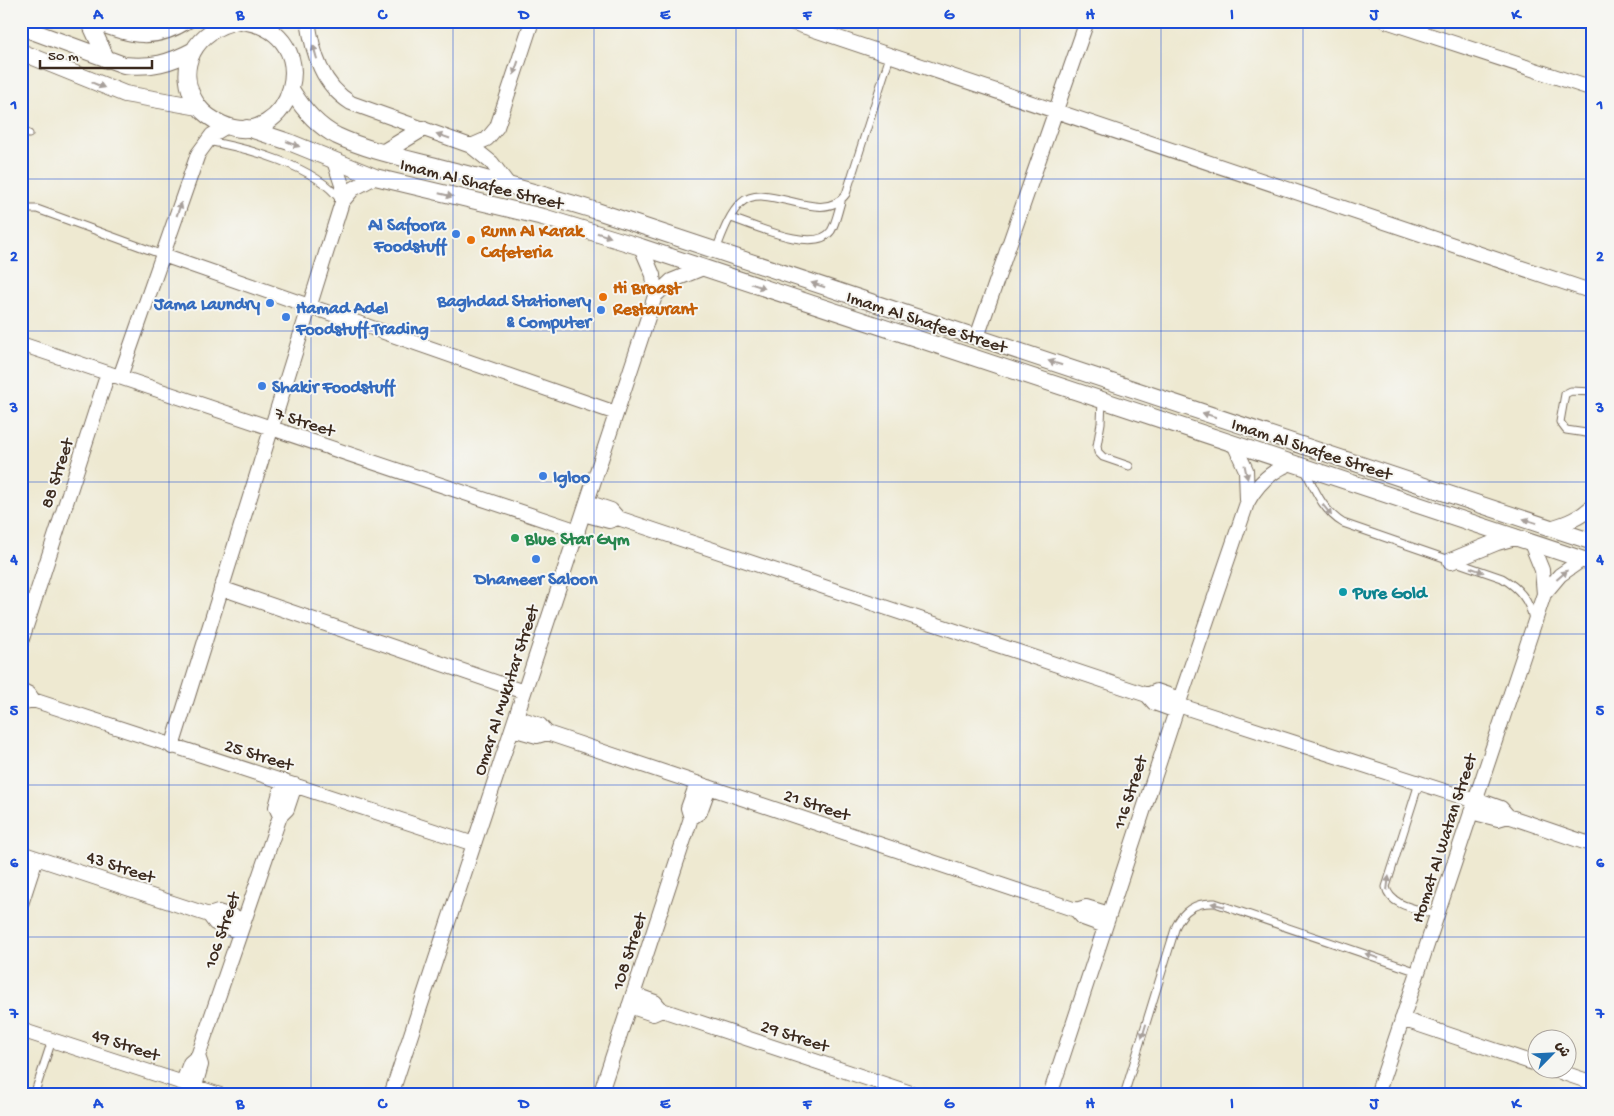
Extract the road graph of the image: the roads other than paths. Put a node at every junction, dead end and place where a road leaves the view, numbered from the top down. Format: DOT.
graph roads {
  1 [pos="89,21"];
  2 [pos="188,21"];
  3 [pos="277,21"];
  4 [pos="308,21"];
  5 [pos="788,21"];
  6 [pos="1087,21"];
  7 [pos="1386,21"];
  8 [pos="233,22"];
  9 [pos="529,22"];
  10 [pos="1417,26"];
  11 [pos="21,27"];
  12 [pos="280,38"];
  13 [pos="194,50"];
  14 [pos="23,54"];
  15 [pos="890,56"];
  16 [pos="107,60"];
  17 [pos="1593,89"];
  18 [pos="292,91"];
  19 [pos="199,107"];
  20 [pos="1056,111"];
  21 [pos="227,126"];
  22 [pos="247,128"];
  23 [pos="422,129"];
  24 [pos="21,131"];
  25 [pos="29,134"];
  26 [pos="206,141"];
  27 [pos="471,146"];
  28 [pos="384,152"];
  29 [pos="334,161"];
  30 [pos="375,177"];
  31 [pos="508,184"];
  32 [pos="342,202"];
  33 [pos="841,202"];
  34 [pos="21,218"];
  35 [pos="732,218"];
  36 [pos="641,247"];
  37 [pos="715,251"];
  38 [pos="163,255"];
  39 [pos="703,268"];
  40 [pos="1593,292"];
  41 [pos="655,296"];
  42 [pos="309,306"];
  43 [pos="977,337"];
  44 [pos="21,344"];
  45 [pos="114,375"];
  46 [pos="1593,392"];
  47 [pos="1102,400"];
  48 [pos="616,413"];
  49 [pos="271,429"];
  50 [pos="1593,434"];
  51 [pos="1234,444"];
  52 [pos="1297,465"];
  53 [pos="1129,466"];
  54 [pos="1247,503"];
  55 [pos="1593,506"];
  56 [pos="585,508"];
  57 [pos="1550,528"];
  58 [pos="578,531"];
  59 [pos="1515,537"];
  60 [pos="1531,542"];
  61 [pos="1593,542"];
  62 [pos="1452,561"];
  63 [pos="1588,561"];
  64 [pos="221,588"];
  65 [pos="1544,594"];
  66 [pos="1534,623"];
  67 [pos="21,642"];
  68 [pos="21,690"];
  69 [pos="524,692"];
  70 [pos="27,702"];
  71 [pos="1178,705"];
  72 [pos="514,723"];
  73 [pos="172,747"];
  74 [pos="289,783"];
  75 [pos="1419,783"];
  76 [pos="703,785"];
  77 [pos="1474,804"];
  78 [pos="474,844"];
  79 [pos="1593,844"];
  80 [pos="21,853"];
  81 [pos="36,858"];
  82 [pos="21,904"];
  83 [pos="1437,915"];
  84 [pos="1107,920"];
  85 [pos="242,926"];
  86 [pos="1418,972"];
  87 [pos="631,1000"];
  88 [pos="1402,1019"];
  89 [pos="21,1030"];
  90 [pos="52,1040"];
  91 [pos="1526,1061"];
  92 [pos="1576,1077"];
  93 [pos="1593,1083"];
  94 [pos="189,1084"];
  95 [pos="34,1095"];
  96 [pos="220,1095"];
  97 [pos="391,1095"];
  98 [pos="600,1095"];
  99 [pos="916,1095"];
  100 [pos="1050,1095"];
  101 [pos="1124,1095"];
  102 [pos="1377,1095"];
  1 -- 2 [label="street"];
  1 -- 16 [label="street"];
  3 -- 12 [label="street"];
  23 -- 4 [label="street, one-way"];
  5 -- 15 [label="street"];
  6 -- 20 [label="street"];
  7 -- 10 [label="street"];
  8 -- 12 [label="street"];
  8 -- 13 [label="street"];
  9 -- 27 [label="street, one-way"];
  10 -- 17 [label="street"];
  11 -- 16 [label="street"];
  12 -- 18 [label="street"];
  13 -- 16 [label="street"];
  13 -- 19 [label="street"];
  14 -- 19 [label="street, one-way"];
  15 -- 20 [label="street"];
  15 -- 33 [label="lane"];
  18 -- 22 [label="street"];
  18 -- 28 [label="street, Imam Al Shafee Street"];
  19 -- 21 [label="street"];
  20 -- 40 [label="street"];
  20 -- 43 [label="street"];
  21 -- 22 [label="street"];
  21 -- 26 [label="street"];
  22 -- 29 [label="street, Imam Al Shafee Street, one-way"];
  27 -- 23 [label="street, one-way"];
  23 -- 28 [label="street"];
  24 -- 25 [label="lane"];
  26 -- 32 [label="lane"];
  38 -- 26 [label="street, 88 Street, one-way"];
  27 -- 31 [label="street"];
  28 -- 31 [label="street, Imam Al Shafee Street"];
  29 -- 30 [label="street, Imam Al Shafee Street"];
  29 -- 32 [label="street"];
  30 -- 32 [label="street"];
  30 -- 36 [label="street, Imam Al Shafee Street, one-way"];
  31 -- 37 [label="street, Imam Al Shafee Street"];
  32 -- 42 [label="street"];
  33 -- 35 [label="lane"];
  33 -- 35 [label="lane"];
  34 -- 38 [label="lane"];
  35 -- 37 [label="lane"];
  36 -- 39 [label="street, Imam Al Shafee Street"];
  36 -- 41 [label="street, Omar Al Mukhtar Street"];
  43 -- 37 [label="street, Imam Al Shafee Street, one-way"];
  38 -- 42 [label="street"];
  38 -- 45 [label="street, 88 Street"];
  39 -- 41 [label="street"];
  39 -- 47 [label="street, Imam Al Shafee Street, one-way"];
  41 -- 48 [label="street, Omar Al Mukhtar Street"];
  42 -- 48 [label="street"];
  42 -- 49 [label="street"];
  57 -- 43 [label="street, Imam Al Shafee Street, one-way"];
  44 -- 45 [label="street, 7 Street"];
  45 -- 49 [label="street, 7 Street"];
  45 -- 67 [label="street, 88 Street"];
  46 -- 50 [label="lane"];
  47 -- 51 [label="street, Imam Al Shafee Street"];
  47 -- 53 [label="lane"];
  48 -- 56 [label="street, Omar Al Mukhtar Street"];
  49 -- 58 [label="street, 7 Street"];
  49 -- 64 [label="street"];
  51 -- 52 [label="street, Imam Al Shafee Street"];
  51 -- 54 [label="street, 116 Street, one-way"];
  52 -- 54 [label="street, 116 Street"];
  52 -- 59 [label="street, Imam Al Shafee Street"];
  52 -- 62 [label="lane, one-way"];
  54 -- 71 [label="street, 116 Street"];
  55 -- 57 [label="street"];
  56 -- 58 [label="street, Omar Al Mukhtar Street"];
  56 -- 71 [label="street"];
  57 -- 61 [label="street, Imam Al Shafee Street"];
  58 -- 69 [label="street, Omar Al Mukhtar Street"];
  59 -- 60 [label="street, Imam Al Shafee Street"];
  59 -- 62 [label="street"];
  60 -- 63 [label="street, Imam Al Shafee Street"];
  60 -- 65 [label="street, Homat Al Watan Street"];
  62 -- 66 [label="lane, one-way"];
  65 -- 63 [label="street, Homat Al Watan Street, one-way"];
  64 -- 69 [label="street"];
  64 -- 73 [label="street"];
  65 -- 66 [label="street, Homat Al Watan Street"];
  66 -- 77 [label="street, Homat Al Watan Street"];
  68 -- 70 [label="street, 25 Street"];
  69 -- 72 [label="street, Omar Al Mukhtar Street"];
  70 -- 73 [label="street, 25 Street"];
  71 -- 75 [label="street"];
  71 -- 84 [label="street, 116 Street"];
  72 -- 76 [label="street, 21 Street"];
  72 -- 78 [label="street, Omar Al Mukhtar Street"];
  73 -- 74 [label="street, 25 Street"];
  74 -- 78 [label="street, 25 Street"];
  74 -- 85 [label="street, 106 Street"];
  75 -- 77 [label="street"];
  83 -- 75 [label="lane, one-way"];
  76 -- 84 [label="street, 21 Street"];
  76 -- 87 [label="street, 108 Street"];
  77 -- 79 [label="street"];
  77 -- 83 [label="street, Homat Al Watan Street"];
  78 -- 97 [label="street, Omar Al Mukhtar Street"];
  80 -- 81 [label="street, 43 Street"];
  81 -- 82 [label="street"];
  81 -- 85 [label="street, 43 Street"];
  83 -- 86 [label="street, Homat Al Watan Street"];
  84 -- 100 [label="street, 116 Street"];
  85 -- 94 [label="street, 106 Street"];
  86 -- 88 [label="street, Homat Al Watan Street"];
  86 -- 101 [label="lane, one-way"];
  87 -- 98 [label="street, 108 Street"];
  87 -- 99 [label="street, 29 Street"];
  88 -- 91 [label="street"];
  88 -- 102 [label="street, Homat Al Watan Street"];
  89 -- 90 [label="street, 49 Street"];
  90 -- 94 [label="street, 49 Street"];
  90 -- 95 [label="lane"];
  92 -- 93 [label="street"];
  94 -- 96 [label="street, 49 Street"];
}
